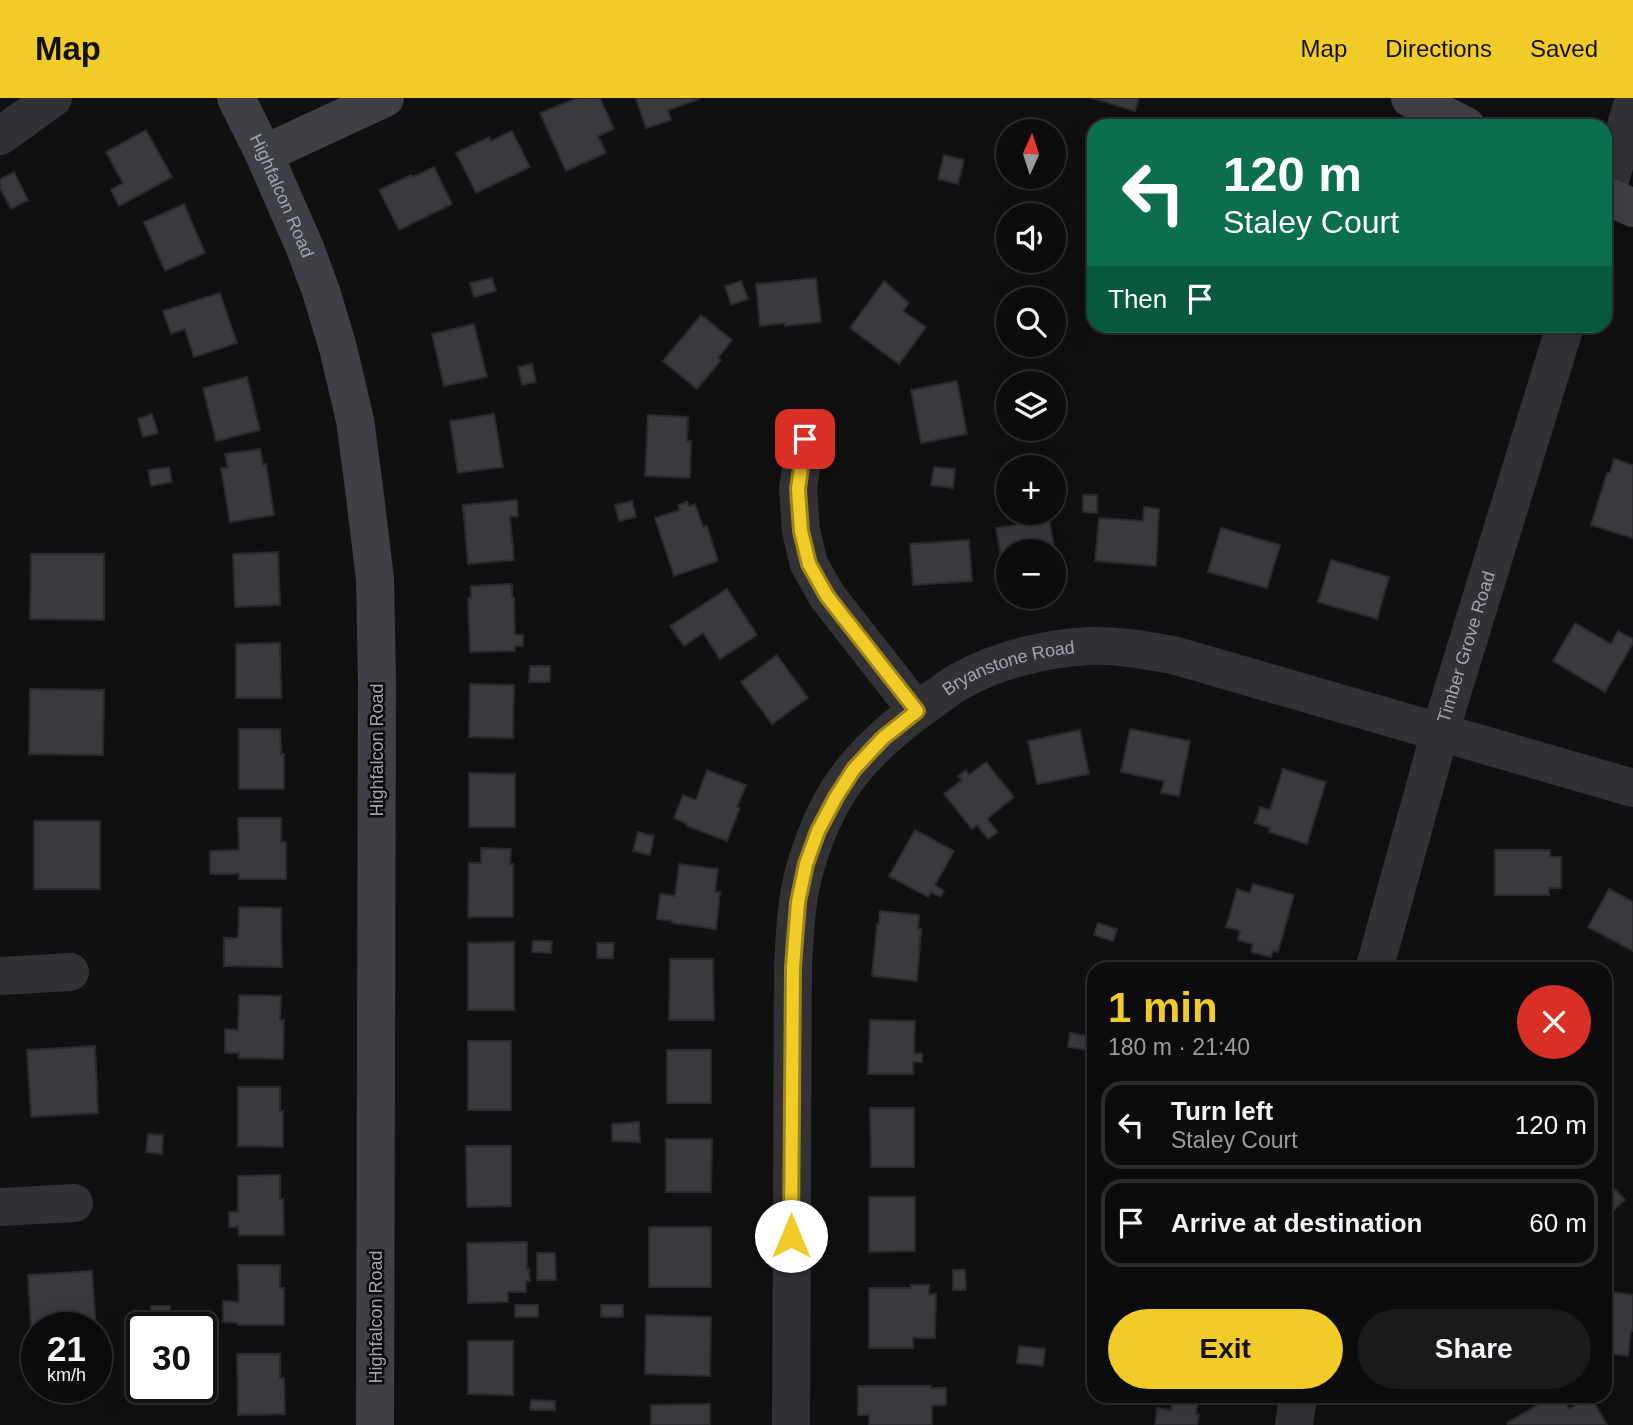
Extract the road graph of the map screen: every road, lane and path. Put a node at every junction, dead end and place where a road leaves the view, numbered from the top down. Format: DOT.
graph roads {
  1 [pos="53,98"];
  2 [pos="236,98"];
  3 [pos="385,98"];
  4 [pos="1410,98"];
  5 [pos="1633,102"];
  6 [pos="1452,119"];
  7 [pos="0,136"];
  8 [pos="264,154"];
  9 [pos="1612,172"];
  10 [pos="1612,198"];
  11 [pos="1633,208"];
  12 [pos="1563,333"];
  13 [pos="805,439"];
  14 [pos="917,711"];
  15 [pos="1440,732"];
  16 [pos="1633,788"];
  17 [pos="1376,962"];
  18 [pos="70,972"];
  19 [pos="0,976"];
  20 [pos="74,1203"];
  21 [pos="0,1207"];
  22 [pos="1297,1403"];
  23 [pos="375,1425"];
  24 [pos="791,1425"];
  25 [pos="1294,1425"];
  1 -- 7 [label="street"];
  2 -- 8 [label="street, Highfalcon Road"];
  3 -- 8 [label="street"];
  4 -- 6 [label="street"];
  5 -- 9 [label="street"];
  8 -- 23 [label="street, Highfalcon Road"];
  10 -- 11 [label="street"];
  12 -- 15 [label="street, Timber Grove Road"];
  13 -- 14 [label="street"];
  14 -- 15 [label="street, Bryanstone Road"];
  14 -- 24 [label="street, Bryanstone Road"];
  15 -- 16 [label="street, Bryanstone Road"];
  15 -- 17 [label="street, Timber Grove Road"];
  18 -- 19 [label="street"];
  20 -- 21 [label="street"];
  22 -- 25 [label="street"];
}
